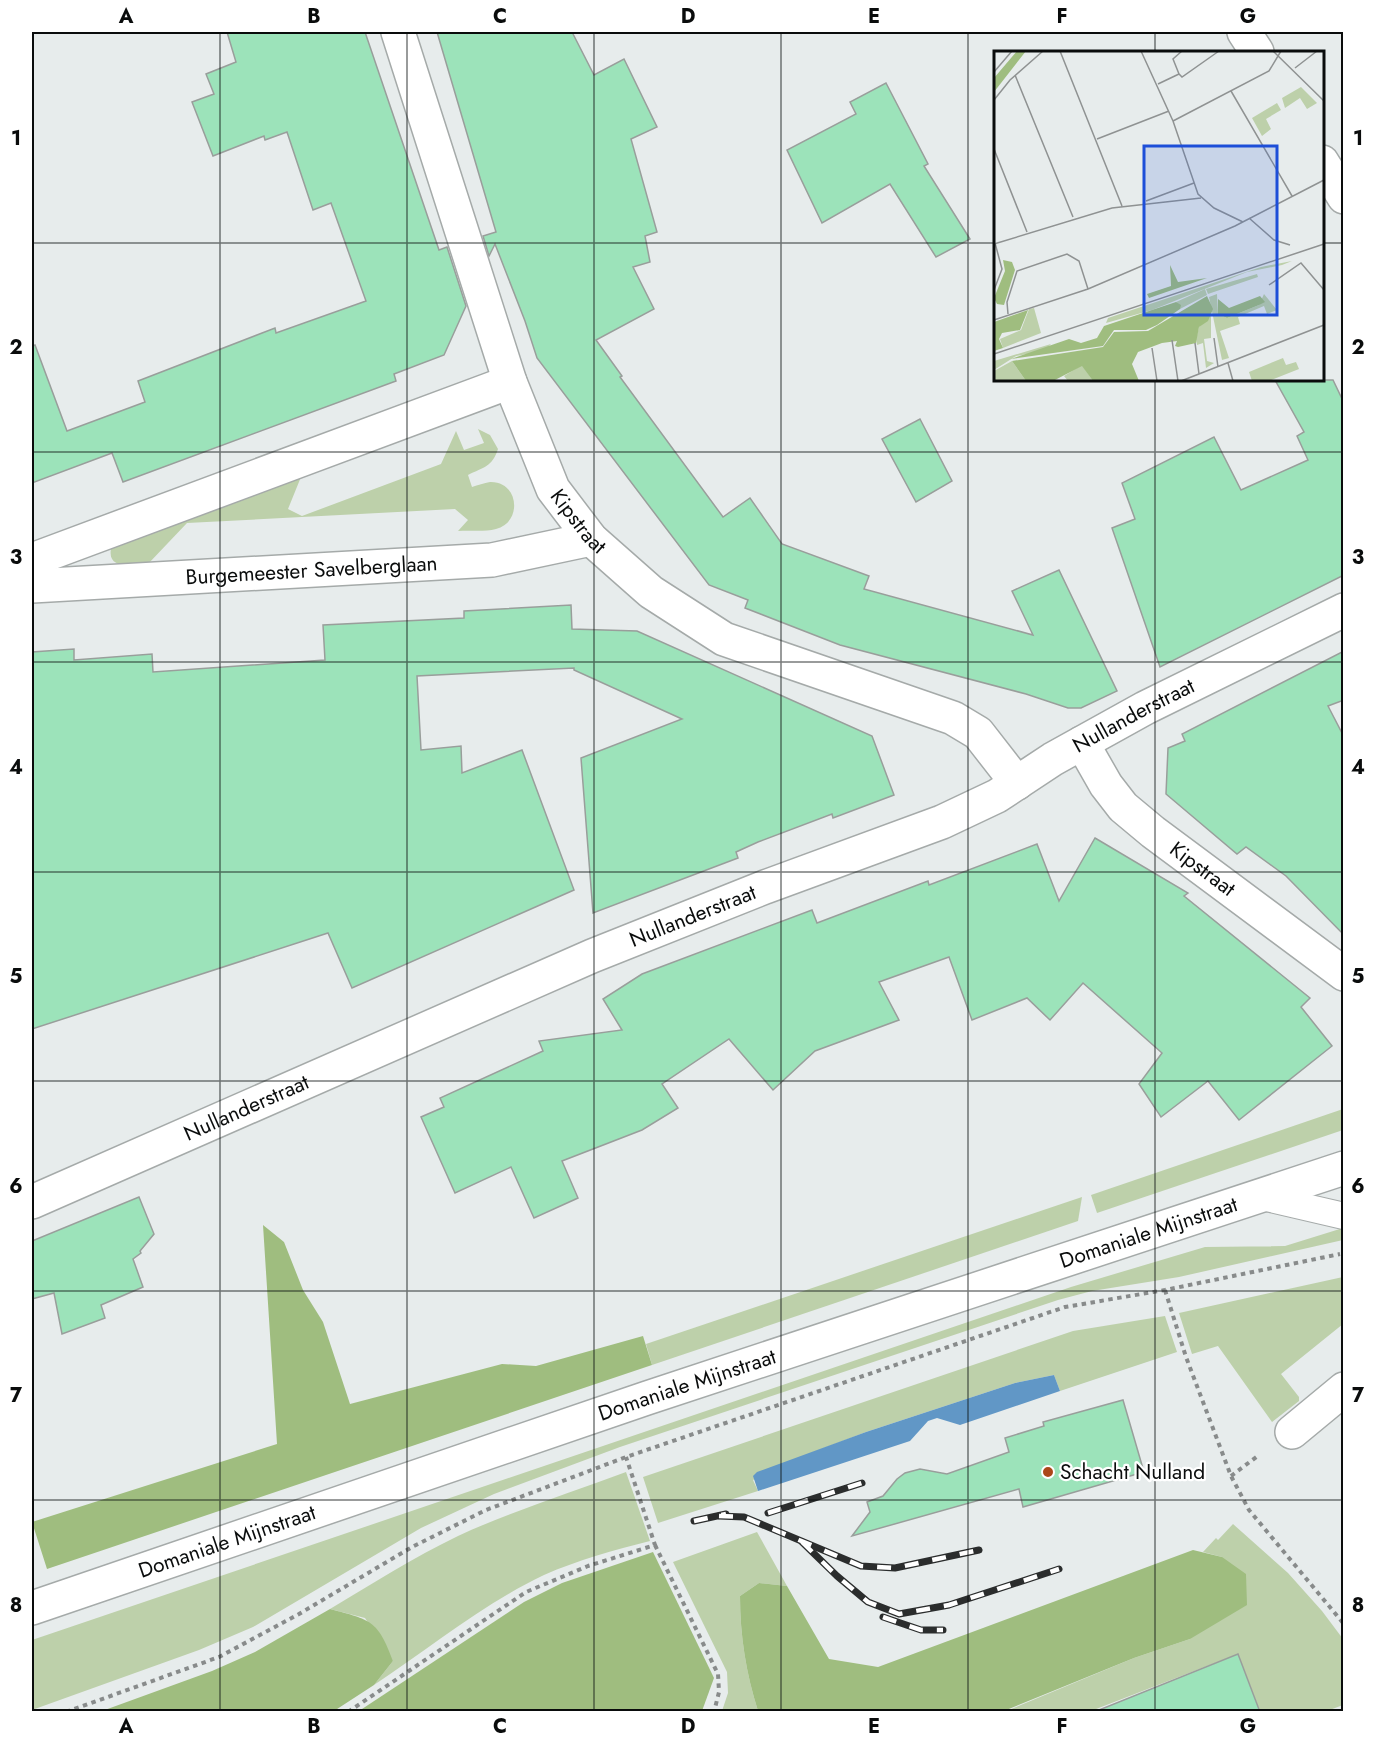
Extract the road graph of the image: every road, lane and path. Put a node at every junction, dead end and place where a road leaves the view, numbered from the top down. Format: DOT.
graph roads {
  1 [pos="398,32"];
  2 [pos="1244,32"];
  3 [pos="1256,51"];
  4 [pos="1324,164"];
  5 [pos="1344,197"];
  6 [pos="510,382"];
  7 [pos="591,539"];
  8 [pos="32,560"];
  9 [pos="32,586"];
  10 [pos="1344,610"];
  11 [pos="1082,743"];
  12 [pos="1017,783"];
  13 [pos="1344,974"];
  14 [pos="1344,1168"];
  15 [pos="1258,1196"];
  16 [pos="32,1202"];
  17 [pos="1344,1216"];
  18 [pos="1344,1253"];
  19 [pos="1165,1290"];
  20 [pos="1344,1389"];
  21 [pos="1293,1431"];
  22 [pos="626,1456"];
  23 [pos="655,1545"];
  24 [pos="32,1608"];
  25 [pos="1344,1624"];
  26 [pos="66,1712"];
  27 [pos="348,1712"];
  28 [pos="714,1712"];
  1 -- 6 [label="street, Kipstraat"];
  2 -- 3 [label="street"];
  4 -- 5 [label="street"];
  6 -- 7 [label="street, Kipstraat"];
  6 -- 8 [label="street"];
  7 -- 9 [label="street, Burgemeester Savelberglaan"];
  7 -- 12 [label="street, Kipstraat"];
  10 -- 11 [label="street, Nullanderstraat"];
  11 -- 12 [label="street, Nullanderstraat"];
  11 -- 13 [label="street, Kipstraat"];
  12 -- 16 [label="street, Nullanderstraat"];
  14 -- 15 [label="street, Domaniale Mijnstraat"];
  15 -- 17 [label="lane"];
  15 -- 24 [label="street, Domaniale Mijnstraat"];
  18 -- 19 [label="path"];
  19 -- 22 [label="path"];
  19 -- 25 [label="path"];
  20 -- 21 [label="street"];
  22 -- 23 [label="path"];
  22 -- 26 [label="path"];
  23 -- 27 [label="path"];
  23 -- 28 [label="path"];
}
